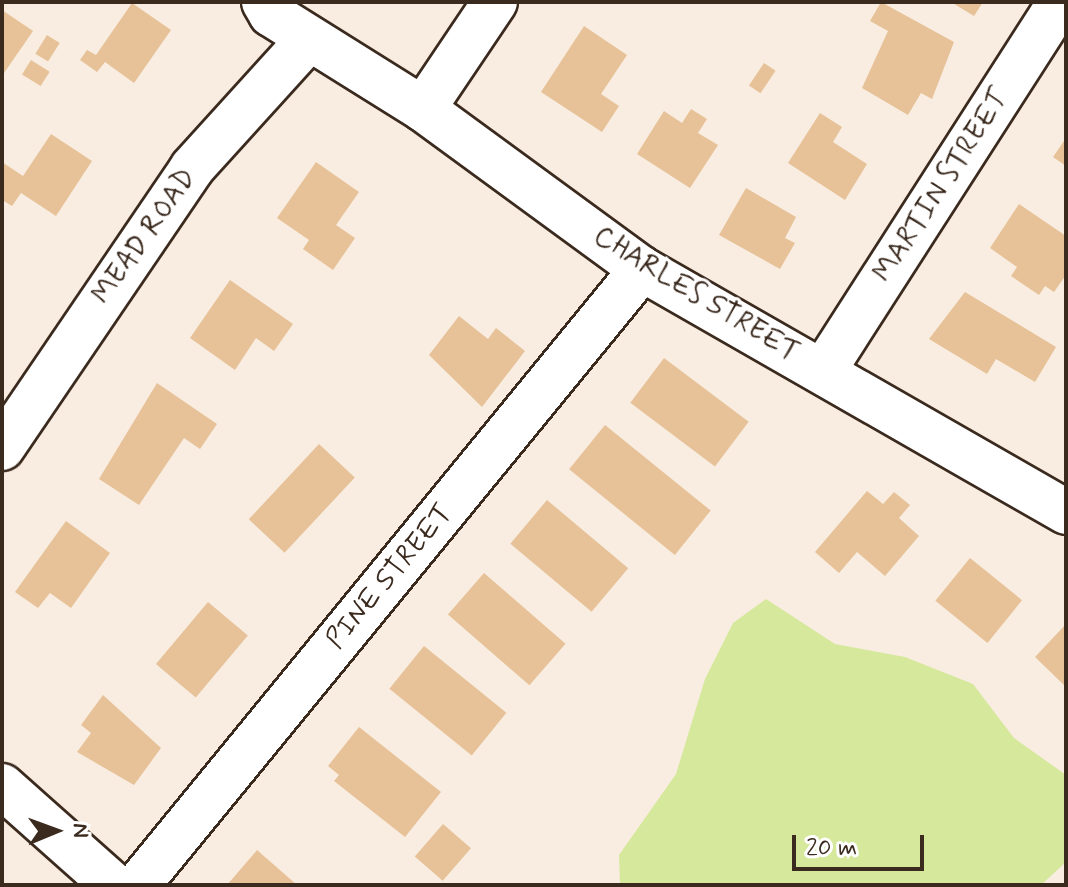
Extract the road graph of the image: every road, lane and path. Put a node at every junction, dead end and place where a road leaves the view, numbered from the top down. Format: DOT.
graph roads {
  1 [pos="264,2"];
  2 [pos="495,2"];
  3 [pos="1060,2"];
  4 [pos="308,40"];
  5 [pos="423,109"];
  6 [pos="642,269"];
  7 [pos="824,370"];
  8 [pos="2,448"];
  9 [pos="1066,512"];
  10 [pos="2,786"];
  11 [pos="113,885"];
  12 [pos="138,885"];
  1 -- 4 [label="street, CHARLES STREET"];
  2 -- 5 [label="street"];
  3 -- 7 [label="street, MARTIN STREET"];
  4 -- 5 [label="street, CHARLES STREET"];
  4 -- 8 [label="street, MEAD ROAD"];
  5 -- 6 [label="street, CHARLES STREET"];
  6 -- 7 [label="street, CHARLES STREET"];
  6 -- 12 [label="street, PINE STREET"];
  7 -- 9 [label="street, CHARLES STREET"];
  10 -- 11 [label="street"];
}
